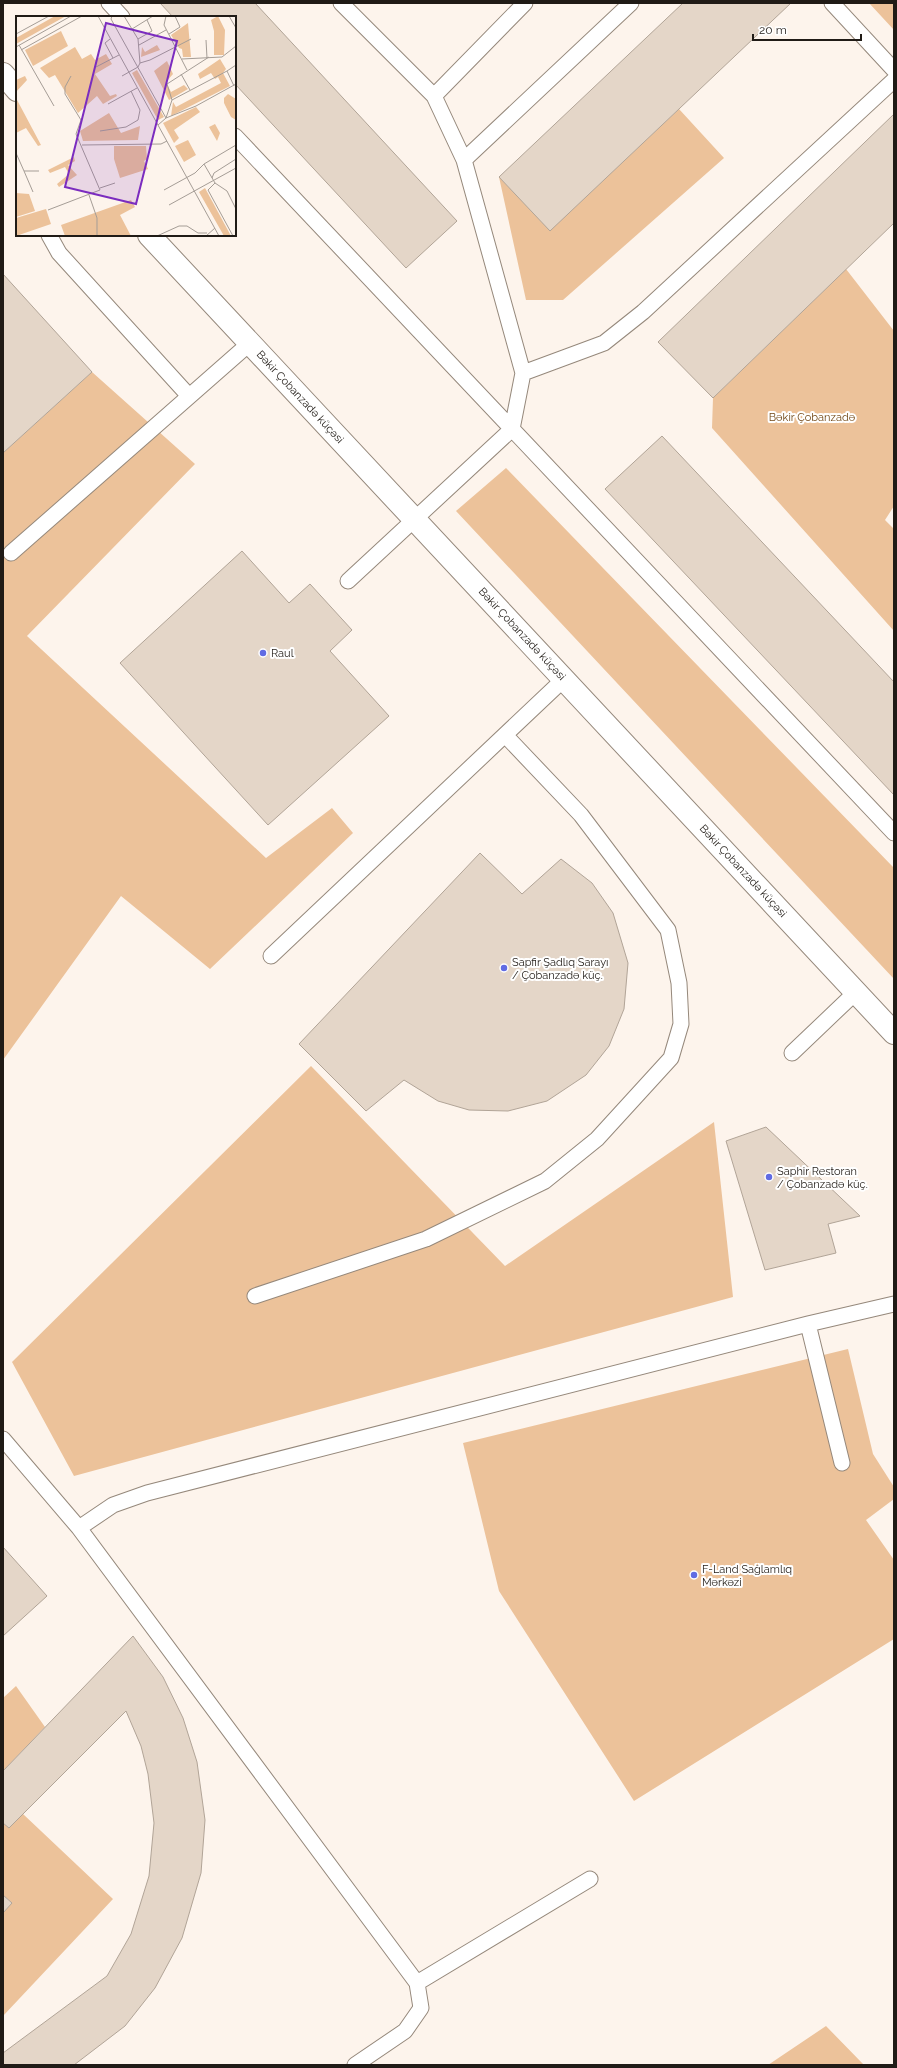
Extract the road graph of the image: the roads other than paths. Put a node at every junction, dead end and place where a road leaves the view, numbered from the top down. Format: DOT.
graph roads {
  1 [pos="109,3"];
  2 [pos="341,3"];
  3 [pos="525,3"];
  4 [pos="631,3"];
  5 [pos="832,3"];
  6 [pos="121,16"];
  7 [pos="894,70"];
  8 [pos="3,74"];
  9 [pos="894,80"];
  10 [pos="16,89"];
  11 [pos="434,96"];
  12 [pos="236,137"];
  13 [pos="464,160"];
  14 [pos="50,236"];
  15 [pos="150,236"];
  16 [pos="250,343"];
  17 [pos="523,373"];
  18 [pos="189,396"];
  19 [pos="512,429"];
  20 [pos="415,520"];
  21 [pos="12,553"];
  22 [pos="348,581"];
  23 [pos="564,679"];
  24 [pos="505,735"];
  25 [pos="894,833"];
  26 [pos="271,956"];
  27 [pos="856,992"];
  28 [pos="894,1033"];
  29 [pos="792,1053"];
  30 [pos="255,1296"];
  31 [pos="894,1304"];
  32 [pos="808,1324"];
  33 [pos="3,1439"];
  34 [pos="842,1463"];
  35 [pos="79,1528"];
  36 [pos="590,1879"];
  37 [pos="417,1983"];
  38 [pos="355,2065"];
  1 -- 6 [label="lane"];
  2 -- 11 [label="lane"];
  3 -- 11 [label="lane"];
  4 -- 13 [label="lane"];
  5 -- 7 [label="lane"];
  8 -- 10 [label="street"];
  9 -- 17 [label="lane"];
  11 -- 13 [label="lane"];
  12 -- 19 [label="lane"];
  13 -- 17 [label="lane"];
  14 -- 18 [label="lane"];
  15 -- 16 [label="street, Bəkir Çobanzadə küçəsi"];
  16 -- 18 [label="lane"];
  16 -- 20 [label="street, Bəkir Çobanzadə küçəsi"];
  17 -- 19 [label="lane"];
  18 -- 21 [label="lane"];
  19 -- 20 [label="lane"];
  19 -- 25 [label="lane"];
  20 -- 22 [label="lane"];
  20 -- 23 [label="street, Bəkir Çobanzadə küçəsi"];
  23 -- 24 [label="lane"];
  23 -- 27 [label="street, Bəkir Çobanzadə küçəsi"];
  24 -- 26 [label="lane"];
  24 -- 30 [label="lane"];
  27 -- 28 [label="street, Bəkir Çobanzadə küçəsi"];
  27 -- 29 [label="lane"];
  31 -- 32 [label="lane"];
  32 -- 34 [label="lane"];
  32 -- 35 [label="lane"];
  33 -- 35 [label="lane"];
  35 -- 37 [label="lane"];
  36 -- 37 [label="lane"];
  37 -- 38 [label="lane"];
}
